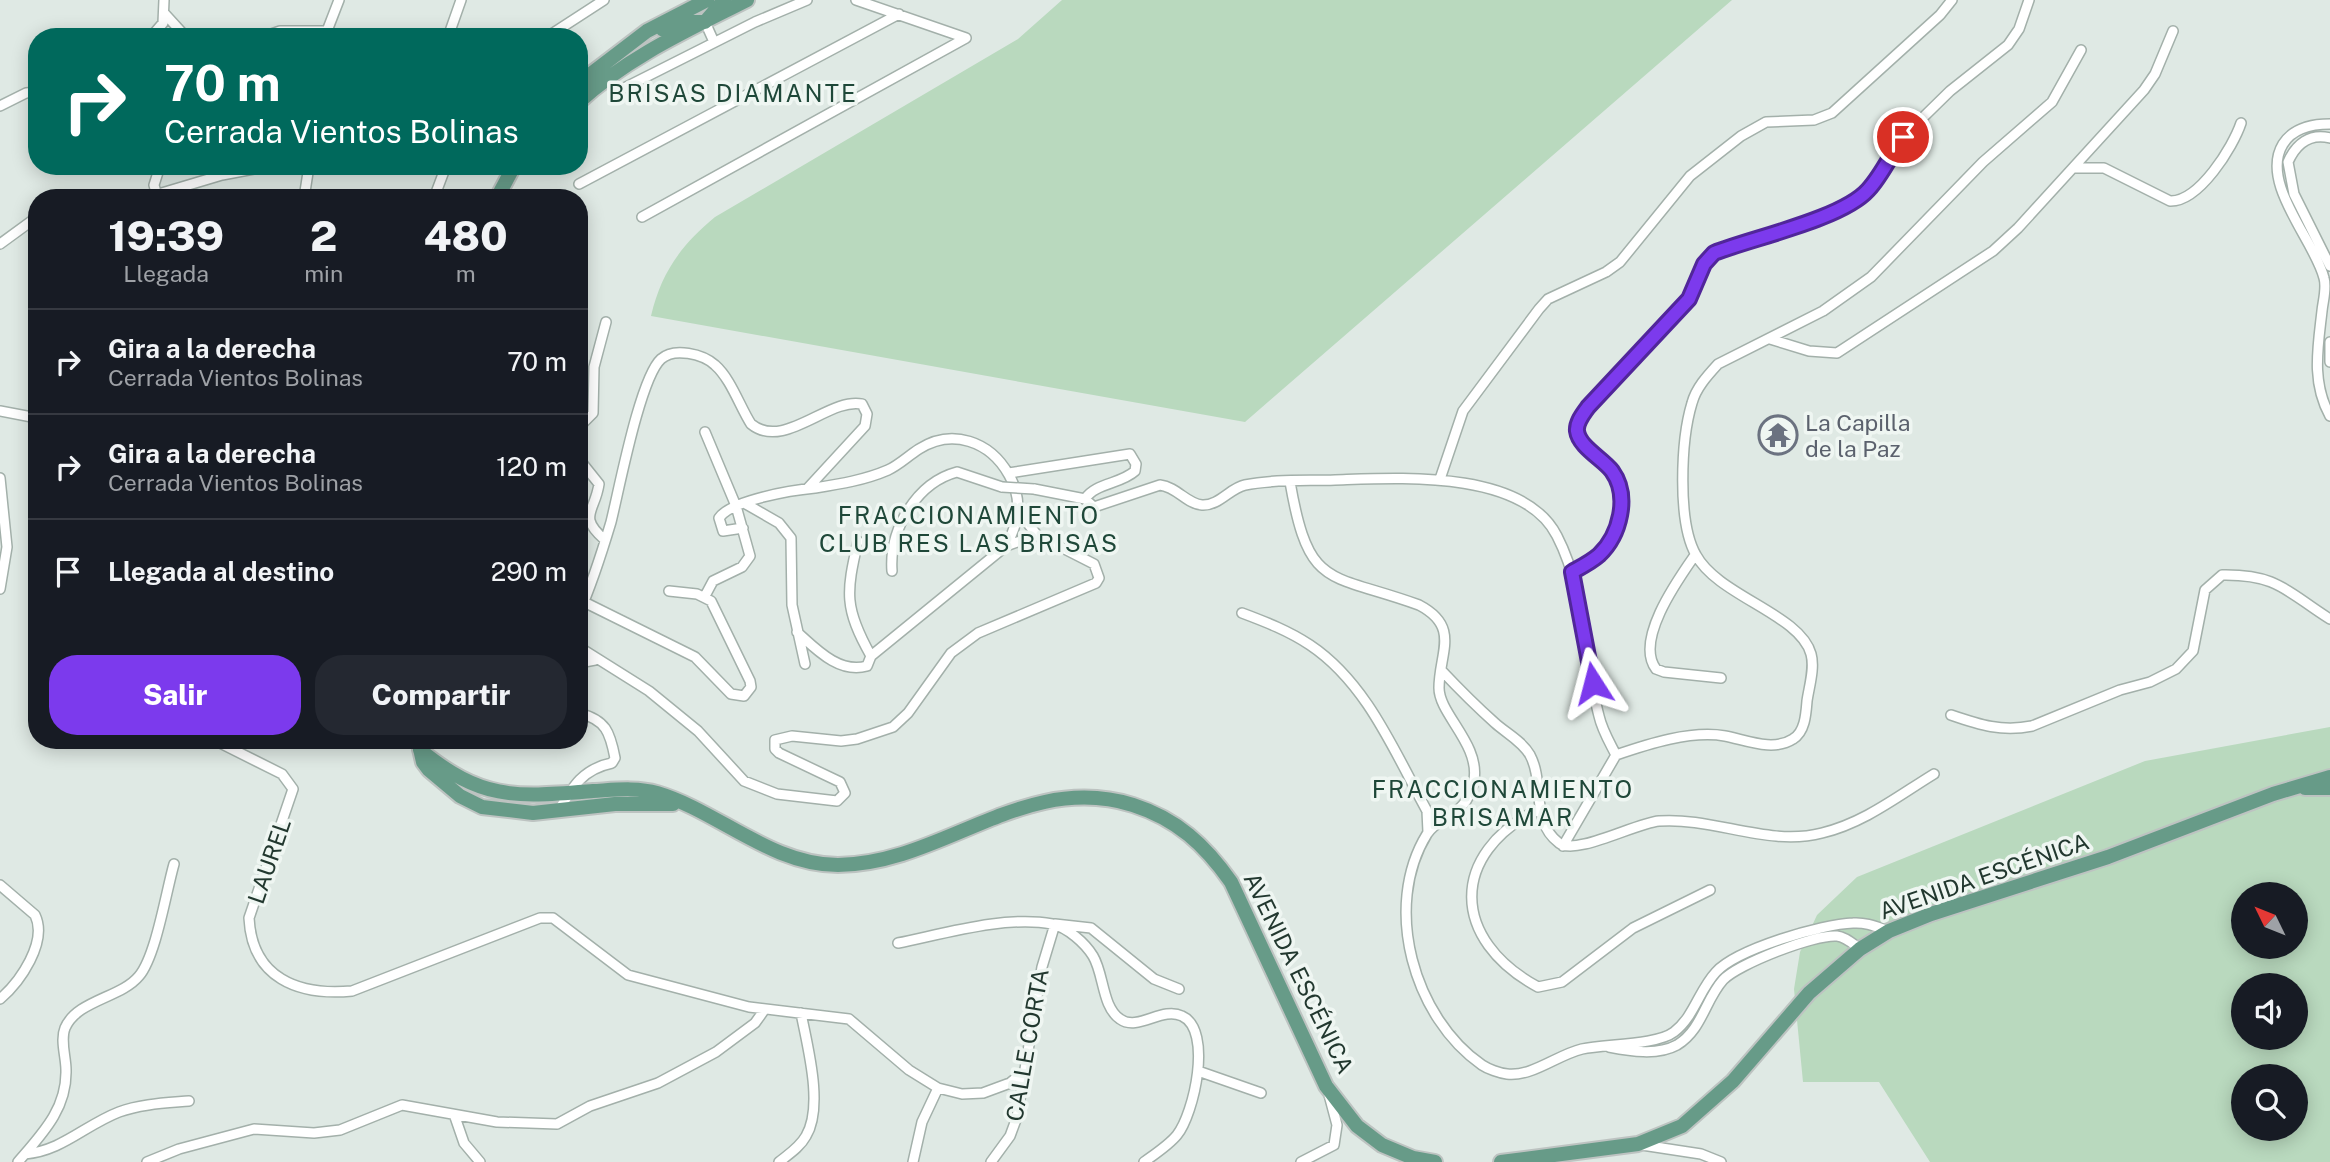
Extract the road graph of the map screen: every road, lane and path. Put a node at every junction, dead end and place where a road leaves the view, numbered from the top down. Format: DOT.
graph roads {
  1 [pos="164,0"];
  2 [pos="339,0"];
  3 [pos="461,0"];
  4 [pos="604,0"];
  5 [pos="707,0"];
  6 [pos="724,0"];
  7 [pos="747,0"];
  8 [pos="807,0"];
  9 [pos="856,0"];
  10 [pos="1952,0"];
  11 [pos="2029,0"];
  12 [pos="165,14"];
  13 [pos="900,14"];
  14 [pos="705,22"];
  15 [pos="160,28"];
  16 [pos="178,28"];
  17 [pos="328,28"];
  18 [pos="451,28"];
  19 [pos="561,28"];
  20 [pos="647,31"];
  21 [pos="2173,31"];
  22 [pos="714,42"];
  23 [pos="2081,50"];
  24 [pos="588,76"];
  25 [pos="624,88"];
  26 [pos="28,93"];
  27 [pos="588,94"];
  28 [pos="0,106"];
  29 [pos="2241,122"];
  30 [pos="2330,124"];
  31 [pos="2330,138"];
  32 [pos="2073,168"];
  33 [pos="222,175"];
  34 [pos="579,184"];
  35 [pos="179,189"];
  36 [pos="642,218"];
  37 [pos="28,224"];
  38 [pos="0,244"];
  39 [pos="2330,265"];
  40 [pos="606,322"];
  41 [pos="1770,339"];
  42 [pos="2330,342"];
  43 [pos="2330,362"];
  44 [pos="0,411"];
  45 [pos="28,416"];
  46 [pos="2330,416"];
  47 [pos="588,418"];
  48 [pos="705,432"];
  49 [pos="588,470"];
  50 [pos="1009,473"];
  51 [pos="0,478"];
  52 [pos="1440,479"];
  53 [pos="1290,482"];
  54 [pos="807,489"];
  55 [pos="1085,499"];
  56 [pos="741,505"];
  57 [pos="1018,511"];
  58 [pos="743,528"];
  59 [pos="1037,535"];
  60 [pos="606,540"];
  61 [pos="858,541"];
  62 [pos="1006,546"];
  63 [pos="1695,555"];
  64 [pos="892,570"];
  65 [pos="1572,572"];
  66 [pos="0,589"];
  67 [pos="588,591"];
  68 [pos="669,592"];
  69 [pos="705,596"];
  70 [pos="588,604"];
  71 [pos="1242,613"];
  72 [pos="2330,619"];
  73 [pos="797,632"];
  74 [pos="588,654"];
  75 [pos="871,656"];
  76 [pos="595,660"];
  77 [pos="588,661"];
  78 [pos="805,664"];
  79 [pos="1442,671"];
  80 [pos="1721,678"];
  81 [pos="1951,715"];
  82 [pos="588,716"];
  83 [pos="232,749"];
  84 [pos="420,749"];
  85 [pos="423,749"];
  86 [pos="1616,755"];
  87 [pos="1934,774"];
  88 [pos="2330,777"];
  89 [pos="2300,788"];
  90 [pos="2330,788"];
  91 [pos="569,793"];
  92 [pos="685,804"];
  93 [pos="1539,808"];
  94 [pos="559,810"];
  95 [pos="1428,832"];
  96 [pos="1563,846"];
  97 [pos="174,864"];
  98 [pos="0,885"];
  99 [pos="1710,890"];
  100 [pos="1055,924"];
  101 [pos="1889,931"];
  102 [pos="898,943"];
  103 [pos="1860,949"];
  104 [pos="1179,989"];
  105 [pos="0,999"];
  106 [pos="765,1009"];
  107 [pos="802,1013"];
  108 [pos="1604,1046"];
  109 [pos="1027,1069"];
  110 [pos="1198,1071"];
  111 [pos="1326,1086"];
  112 [pos="938,1088"];
  113 [pos="1261,1093"];
  114 [pos="189,1101"];
  115 [pos="455,1116"];
  116 [pos="1638,1144"];
  117 [pos="25,1154"];
  118 [pos="18,1162"];
  119 [pos="147,1162"];
  120 [pos="480,1162"];
  121 [pos="779,1162"];
  122 [pos="913,1162"];
  123 [pos="991,1162"];
  124 [pos="1144,1162"];
  125 [pos="1301,1162"];
  126 [pos="1434,1162"];
  127 [pos="1501,1162"];
  128 [pos="1721,1162"];
  1 -- 12 [label="street"];
  2 -- 17 [label="street"];
  3 -- 18 [label="street"];
  4 -- 19 [label="street"];
  5 -- 20 [label="main road"];
  6 -- 14 [label="main road"];
  7 -- 14 [label="main road"];
  8 -- 22 [label="street"];
  9 -- 13 [label="street"];
  10 -- 52 [label="street"];
  11 -- 65 [label="street"];
  12 -- 15 [label="street"];
  12 -- 16 [label="street"];
  13 -- 34 [label="street"];
  13 -- 36 [label="street"];
  14 -- 20 [label="main road"];
  14 -- 22 [label="street"];
  14 -- 27 [label="main road"];
  20 -- 24 [label="main road"];
  21 -- 32 [label="street"];
  22 -- 25 [label="street"];
  23 -- 41 [label="street"];
  26 -- 28 [label="street"];
  29 -- 32 [label="street"];
  30 -- 46 [label="street"];
  31 -- 39 [label="street"];
  32 -- 41 [label="street"];
  33 -- 35 [label="street"];
  37 -- 38 [label="street"];
  40 -- 47 [label="street"];
  41 -- 63 [label="street"];
  42 -- 43 [label="street"];
  44 -- 45 [label="street"];
  48 -- 56 [label="street"];
  49 -- 60 [label="street"];
  50 -- 54 [label="street"];
  50 -- 55 [label="street"];
  50 -- 57 [label="street"];
  51 -- 66 [label="street"];
  52 -- 53 [label="street"];
  52 -- 65 [label="street"];
  53 -- 55 [label="street"];
  53 -- 79 [label="street"];
  54 -- 56 [label="street"];
  54 -- 60 [label="street"];
  55 -- 64 [label="street, bridge"];
  56 -- 58 [label="street"];
  56 -- 58 [label="street"];
  56 -- 73 [label="street"];
  57 -- 59 [label="street"];
  57 -- 62 [label="street"];
  58 -- 69 [label="street"];
  59 -- 62 [label="street"];
  59 -- 76 [label="street"];
  60 -- 67 [label="street"];
  61 -- 75 [label="street"];
  62 -- 75 [label="street"];
  63 -- 80 [label="street"];
  63 -- 86 [label="street"];
  65 -- 86 [label="street"];
  68 -- 69 [label="street"];
  69 -- 70 [label="street"];
  71 -- 95 [label="street"];
  72 -- 81 [label="street"];
  73 -- 75 [label="street"];
  73 -- 78 [label="street"];
  74 -- 76 [label="street"];
  76 -- 77 [label="street"];
  79 -- 93 [label="street"];
  79 -- 95 [label="street"];
  82 -- 91 [label="street"];
  83 -- 106 [label="street, LAUREL"];
  84 -- 94 [label="main road, AVENIDA ESCÉNICA"];
  85 -- 91 [label="main road, AVENIDA ESCÉNICA"];
  86 -- 96 [label="street"];
  87 -- 96 [label="street"];
  88 -- 89 [label="main road, AVENIDA ESCÉNICA"];
  89 -- 90 [label="main road, AVENIDA ESCÉNICA"];
  89 -- 101 [label="main road, AVENIDA ESCÉNICA"];
  91 -- 92 [label="main road, AVENIDA ESCÉNICA"];
  91 -- 94 [label="street"];
  92 -- 94 [label="main road, AVENIDA ESCÉNICA"];
  92 -- 111 [label="main road, AVENIDA ESCÉNICA"];
  93 -- 96 [label="street"];
  93 -- 99 [label="street"];
  95 -- 108 [label="street"];
  97 -- 117 [label="street"];
  98 -- 105 [label="street"];
  100 -- 102 [label="street"];
  100 -- 104 [label="street"];
  100 -- 109 [label="street, CALLE CORTA"];
  100 -- 110 [label="street"];
  101 -- 103 [label="main road, AVENIDA ESCÉNICA"];
  101 -- 108 [label="street"];
  103 -- 108 [label="street"];
  103 -- 116 [label="main road, AVENIDA ESCÉNICA"];
  106 -- 107 [label="street"];
  106 -- 115 [label="street"];
  107 -- 112 [label="street"];
  107 -- 121 [label="street"];
  109 -- 112 [label="street"];
  109 -- 123 [label="street, CALLE CORTA"];
  110 -- 113 [label="street"];
  110 -- 124 [label="street"];
  111 -- 125 [label="street"];
  111 -- 126 [label="main road, AVENIDA ESCÉNICA"];
  112 -- 122 [label="street"];
  114 -- 117 [label="street"];
  115 -- 119 [label="street"];
  115 -- 120 [label="street"];
  116 -- 127 [label="main road, AVENIDA ESCÉNICA"];
  116 -- 128 [label="street"];
  117 -- 118 [label="street"];
}
